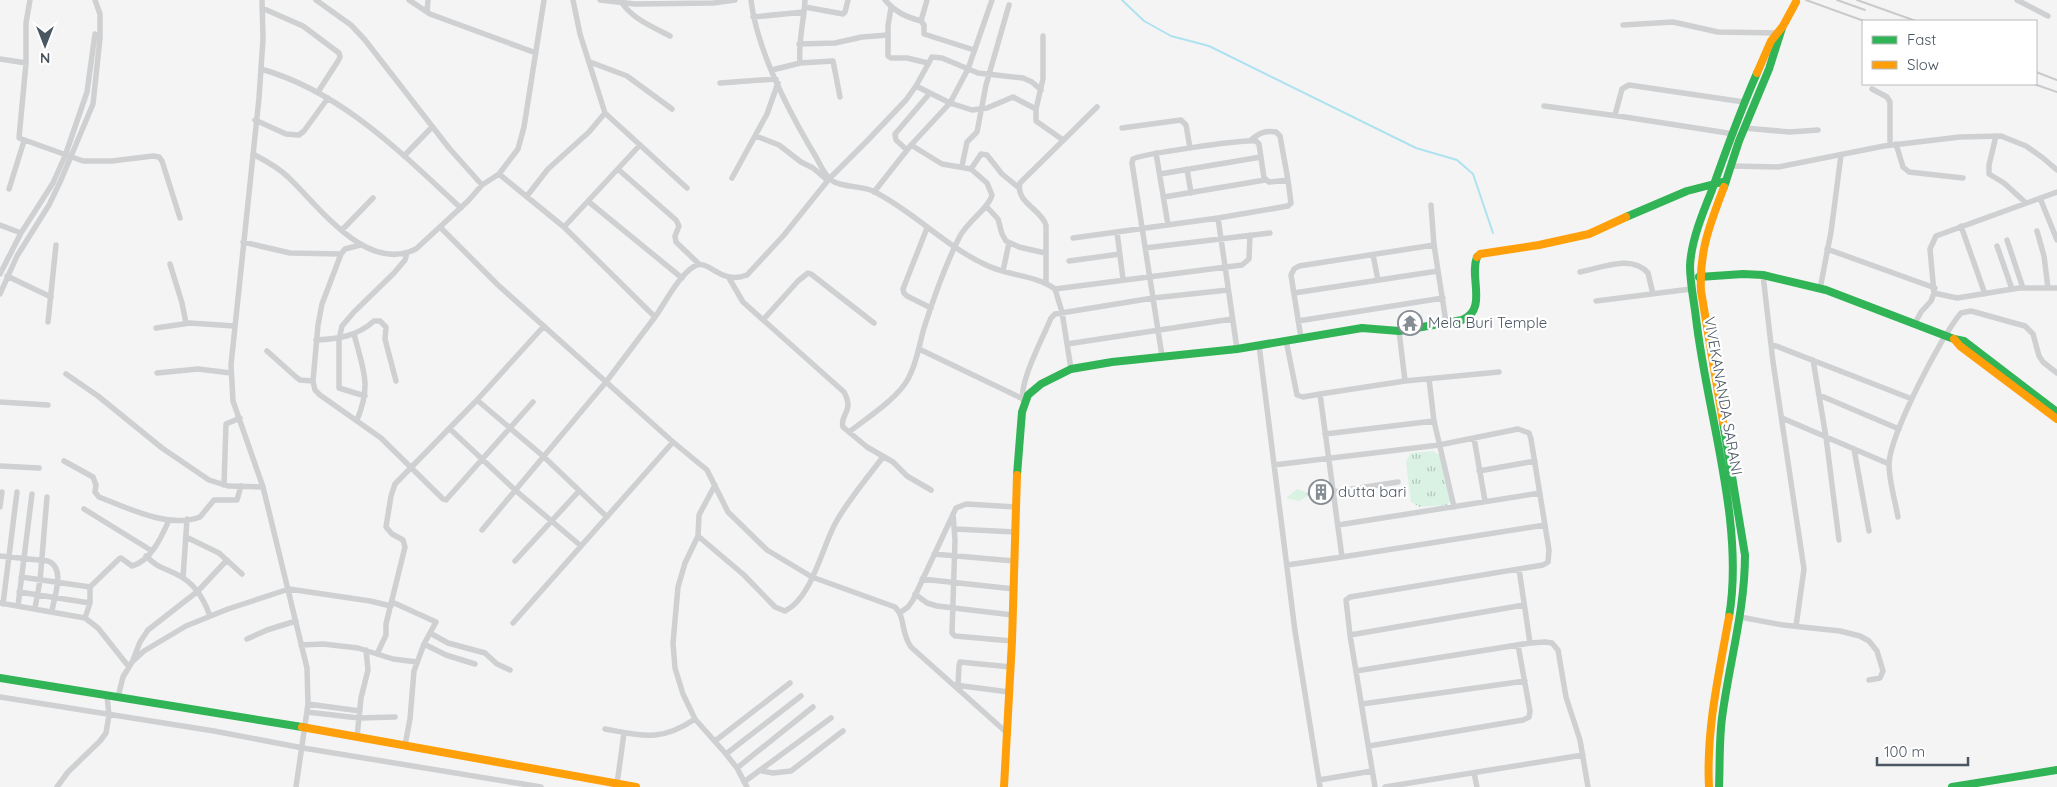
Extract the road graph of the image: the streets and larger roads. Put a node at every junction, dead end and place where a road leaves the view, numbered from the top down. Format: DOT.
graph roads {
  1 [pos="30,0"];
  2 [pos="96,0"];
  3 [pos="262,0"];
  4 [pos="316,0"];
  5 [pos="409,0"];
  6 [pos="428,0"];
  7 [pos="544,0"];
  8 [pos="573,0"];
  9 [pos="600,0"];
  10 [pos="735,0"];
  11 [pos="751,0"];
  12 [pos="805,0"];
  13 [pos="848,0"];
  14 [pos="885,0"];
  15 [pos="926,0"];
  16 [pos="992,0"];
  17 [pos="2017,0"];
  18 [pos="695,2"];
  19 [pos="1796,2"];
  20 [pos="622,3"];
  21 [pos="1009,5"];
  22 [pos="262,8"];
  23 [pos="891,8"];
  24 [pos="805,10"];
  25 [pos="427,12"];
  26 [pos="2048,16"];
  27 [pos="753,17"];
  28 [pos="921,21"];
  29 [pos="1623,25"];
  30 [pos="1780,29"];
  31 [pos="95,34"];
  32 [pos="888,35"];
  33 [pos="670,36"];
  34 [pos="1043,36"];
  35 [pos="799,44"];
  36 [pos="974,50"];
  37 [pos="536,53"];
  38 [pos="0,59"];
  39 [pos="26,62"];
  40 [pos="590,62"];
  41 [pos="800,63"];
  42 [pos="928,63"];
  43 [pos="261,68"];
  44 [pos="968,69"];
  45 [pos="772,70"];
  46 [pos="989,75"];
  47 [pos="777,81"];
  48 [pos="720,83"];
  49 [pos="916,86"];
  50 [pos="1872,89"];
  51 [pos="1041,90"];
  52 [pos="318,92"];
  53 [pos="930,93"];
  54 [pos="840,97"];
  55 [pos="328,98"];
  56 [pos="1744,102"];
  57 [pos="950,103"];
  58 [pos="1544,106"];
  59 [pos="1097,107"];
  60 [pos="672,109"];
  61 [pos="1036,109"];
  62 [pos="982,110"];
  63 [pos="605,113"];
  64 [pos="1615,115"];
  65 [pos="255,120"];
  66 [pos="432,127"];
  67 [pos="1122,128"];
  68 [pos="1818,130"];
  69 [pos="1739,133"];
  70 [pos="756,136"];
  71 [pos="1996,136"];
  72 [pos="1063,140"];
  73 [pos="1251,140"];
  74 [pos="24,141"];
  75 [pos="640,145"];
  76 [pos="911,145"];
  77 [pos="1893,145"];
  78 [pos="1190,148"];
  79 [pos="907,150"];
  80 [pos="1156,153"];
  81 [pos="253,154"];
  82 [pos="1841,155"];
  83 [pos="404,156"];
  84 [pos="68,157"];
  85 [pos="1260,157"];
  86 [pos="962,166"];
  87 [pos="1731,166"];
  88 [pos="971,169"];
  89 [pos="1187,169"];
  90 [pos="619,170"];
  91 [pos="2057,170"];
  92 [pos="499,174"];
  93 [pos="1160,174"];
  94 [pos="732,178"];
  95 [pos="1963,178"];
  96 [pos="828,180"];
  97 [pos="1265,180"];
  98 [pos="1288,180"];
  99 [pos="1726,181"];
  100 [pos="482,185"];
  101 [pos="1715,185"];
  102 [pos="687,188"];
  103 [pos="1019,188"];
  104 [pos="9,189"];
  105 [pos="874,192"];
  106 [pos="2057,192"];
  107 [pos="1191,193"];
  108 [pos="527,196"];
  109 [pos="1164,197"];
  110 [pos="373,198"];
  111 [pos="2040,198"];
  112 [pos="588,202"];
  113 [pos="2026,203"];
  114 [pos="1431,205"];
  115 [pos="986,206"];
  116 [pos="461,208"];
  117 [pos="180,218"];
  118 [pos="1218,218"];
  119 [pos="0,225"];
  120 [pos="1168,225"];
  121 [pos="1961,226"];
  122 [pos="440,227"];
  123 [pos="564,227"];
  124 [pos="927,228"];
  125 [pos="1142,229"];
  126 [pos="342,230"];
  127 [pos="1117,232"];
  128 [pos="2037,232"];
  129 [pos="21,233"];
  130 [pos="1270,233"];
  131 [pos="1250,235"];
  132 [pos="1073,238"];
  133 [pos="1221,239"];
  134 [pos="2007,240"];
  135 [pos="2057,240"];
  136 [pos="243,242"];
  137 [pos="1009,243"];
  138 [pos="56,245"];
  139 [pos="360,245"];
  140 [pos="1434,245"];
  141 [pos="1997,246"];
  142 [pos="955,248"];
  143 [pos="1145,248"];
  144 [pos="1828,248"];
  145 [pos="407,253"];
  146 [pos="1045,253"];
  147 [pos="341,254"];
  148 [pos="1120,254"];
  149 [pos="1373,255"];
  150 [pos="1069,262"];
  151 [pos="170,264"];
  152 [pos="699,264"];
  153 [pos="1225,266"];
  154 [pos="1003,271"];
  155 [pos="1438,271"];
  156 [pos="1580,272"];
  157 [pos="0,274"];
  158 [pos="1763,275"];
  159 [pos="7,276"];
  160 [pos="1150,276"];
  161 [pos="1699,277"];
  162 [pos="682,278"];
  163 [pos="729,278"];
  164 [pos="1123,279"];
  165 [pos="1378,280"];
  166 [pos="1046,282"];
  167 [pos="2023,288"];
  168 [pos="2048,288"];
  169 [pos="2057,288"];
  170 [pos="1055,289"];
  171 [pos="1691,289"];
  172 [pos="1820,289"];
  173 [pos="2012,289"];
  174 [pos="1228,290"];
  175 [pos="1934,290"];
  176 [pos="1294,293"];
  177 [pos="0,294"];
  178 [pos="1653,294"];
  179 [pos="1985,294"];
  180 [pos="51,296"];
  181 [pos="1153,298"];
  182 [pos="1442,298"];
  183 [pos="1596,301"];
  184 [pos="931,308"];
  185 [pos="1062,312"];
  186 [pos="655,317"];
  187 [pos="1232,319"];
  188 [pos="763,320"];
  189 [pos="48,322"];
  190 [pos="1298,322"];
  191 [pos="1446,322"];
  192 [pos="186,323"];
  193 [pos="874,323"];
  194 [pos="1915,323"];
  195 [pos="234,326"];
  196 [pos="544,326"];
  197 [pos="156,328"];
  198 [pos="1158,330"];
  199 [pos="1400,331"];
  200 [pos="354,334"];
  201 [pos="1945,335"];
  202 [pos="339,338"];
  203 [pos="1301,338"];
  204 [pos="1954,339"];
  205 [pos="316,340"];
  206 [pos="1286,340"];
  207 [pos="1067,344"];
  208 [pos="1771,344"];
  209 [pos="1259,345"];
  210 [pos="919,349"];
  211 [pos="1237,349"];
  212 [pos="267,351"];
  213 [pos="1162,356"];
  214 [pos="1813,360"];
  215 [pos="1071,369"];
  216 [pos="157,372"];
  217 [pos="1499,372"];
  218 [pos="231,373"];
  219 [pos="2057,373"];
  220 [pos="66,374"];
  221 [pos="1429,379"];
  222 [pos="313,381"];
  223 [pos="396,381"];
  224 [pos="1405,381"];
  225 [pos="606,382"];
  226 [pos="1320,394"];
  227 [pos="1819,395"];
  228 [pos="365,396"];
  229 [pos="1912,399"];
  230 [pos="477,400"];
  231 [pos="1022,400"];
  232 [pos="0,402"];
  233 [pos="533,402"];
  234 [pos="48,405"];
  235 [pos="2057,412"];
  236 [pos="240,418"];
  237 [pos="1782,418"];
  238 [pos="357,420"];
  239 [pos="2057,420"];
  240 [pos="1434,421"];
  241 [pos="1724,426"];
  242 [pos="1714,427"];
  243 [pos="510,428"];
  244 [pos="450,429"];
  245 [pos="1899,429"];
  246 [pos="849,432"];
  247 [pos="1325,434"];
  248 [pos="1826,437"];
  249 [pos="1474,438"];
  250 [pos="673,442"];
  251 [pos="1439,445"];
  252 [pos="1854,449"];
  253 [pos="543,456"];
  254 [pos="883,457"];
  255 [pos="1328,459"];
  256 [pos="483,460"];
  257 [pos="64,461"];
  258 [pos="1535,461"];
  259 [pos="1889,464"];
  260 [pos="1274,465"];
  261 [pos="0,466"];
  262 [pos="39,468"];
  263 [pos="411,468"];
  264 [pos="1479,471"];
  265 [pos="1398,482"];
  266 [pos="224,485"];
  267 [pos="715,485"];
  268 [pos="241,486"];
  269 [pos="263,487"];
  270 [pos="515,490"];
  271 [pos="931,490"];
  272 [pos="579,491"];
  273 [pos="2,492"];
  274 [pos="17,492"];
  275 [pos="1333,492"];
  276 [pos="1540,493"];
  277 [pos="32,494"];
  278 [pos="47,497"];
  279 [pos="1485,502"];
  280 [pos="0,507"];
  281 [pos="1016,507"];
  282 [pos="1454,507"];
  283 [pos="84,509"];
  284 [pos="953,514"];
  285 [pos="607,517"];
  286 [pos="1898,517"];
  287 [pos="187,519"];
  288 [pos="169,520"];
  289 [pos="552,521"];
  290 [pos="1338,525"];
  291 [pos="1545,525"];
  292 [pos="955,529"];
  293 [pos="482,530"];
  294 [pos="1869,531"];
  295 [pos="1015,532"];
  296 [pos="698,536"];
  297 [pos="186,537"];
  298 [pos="1839,540"];
  299 [pos="581,546"];
  300 [pos="152,551"];
  301 [pos="934,554"];
  302 [pos="0,556"];
  303 [pos="146,556"];
  304 [pos="9,557"];
  305 [pos="955,557"];
  306 [pos="1342,557"];
  307 [pos="24,558"];
  308 [pos="41,560"];
  309 [pos="227,560"];
  310 [pos="1014,561"];
  311 [pos="515,562"];
  312 [pos="1287,565"];
  313 [pos="1519,569"];
  314 [pos="242,574"];
  315 [pos="21,578"];
  316 [pos="183,578"];
  317 [pos="812,578"];
  318 [pos="922,579"];
  319 [pos="40,581"];
  320 [pos="953,582"];
  321 [pos="57,583"];
  322 [pos="90,587"];
  323 [pos="289,589"];
  324 [pos="1014,589"];
  325 [pos="19,592"];
  326 [pos="198,592"];
  327 [pos="38,594"];
  328 [pos="916,594"];
  329 [pos="54,597"];
  330 [pos="90,603"];
  331 [pos="2,604"];
  332 [pos="392,604"];
  333 [pos="1524,605"];
  334 [pos="18,606"];
  335 [pos="35,608"];
  336 [pos="952,608"];
  337 [pos="52,611"];
  338 [pos="901,612"];
  339 [pos="210,616"];
  340 [pos="1013,616"];
  341 [pos="85,618"];
  342 [pos="1740,620"];
  343 [pos="296,621"];
  344 [pos="514,623"];
  345 [pos="1796,626"];
  346 [pos="430,634"];
  347 [pos="1350,635"];
  348 [pos="247,639"];
  349 [pos="1012,641"];
  350 [pos="1530,643"];
  351 [pos="424,644"];
  352 [pos="301,645"];
  353 [pos="1518,645"];
  354 [pos="366,650"];
  355 [pos="377,654"];
  356 [pos="417,662"];
  357 [pos="131,664"];
  358 [pos="474,664"];
  359 [pos="1011,666"];
  360 [pos="510,670"];
  361 [pos="1356,671"];
  362 [pos="0,678"];
  363 [pos="1869,680"];
  364 [pos="1525,681"];
  365 [pos="790,683"];
  366 [pos="956,685"];
  367 [pos="1009,692"];
  368 [pos="107,696"];
  369 [pos="802,696"];
  370 [pos="0,697"];
  371 [pos="118,697"];
  372 [pos="308,704"];
  373 [pos="1362,704"];
  374 [pos="814,707"];
  375 [pos="307,712"];
  376 [pos="109,715"];
  377 [pos="359,715"];
  378 [pos="395,717"];
  379 [pos="831,718"];
  380 [pos="695,719"];
  381 [pos="305,728"];
  382 [pos="605,729"];
  383 [pos="843,731"];
  384 [pos="1006,732"];
  385 [pos="624,733"];
  386 [pos="357,737"];
  387 [pos="715,741"];
  388 [pos="405,745"];
  389 [pos="1369,746"];
  390 [pos="303,748"];
  391 [pos="726,754"];
  392 [pos="1583,755"];
  393 [pos="737,768"];
  394 [pos="2057,770"];
  395 [pos="762,771"];
  396 [pos="1372,771"];
  397 [pos="1474,773"];
  398 [pos="1319,780"];
  399 [pos="617,784"];
  400 [pos="746,784"];
  401 [pos="57,787"];
  402 [pos="296,787"];
  403 [pos="541,787"];
  404 [pos="636,787"];
  405 [pos="1004,787"];
  406 [pos="1320,787"];
  407 [pos="1375,787"];
  408 [pos="1385,787"];
  409 [pos="1477,787"];
  410 [pos="1588,787"];
  411 [pos="1709,787"];
  412 [pos="1719,787"];
  413 [pos="1952,787"];
  1 -- 39 [label="street"];
  2 -- 84 [label="street"];
  3 -- 22 [label="street"];
  4 -- 66 [label="street"];
  5 -- 25 [label="street"];
  6 -- 25 [label="street"];
  7 -- 37 [label="street"];
  8 -- 40 [label="street"];
  9 -- 20 [label="street"];
  10 -- 18 [label="street"];
  11 -- 27 [label="street"];
  12 -- 24 [label="street"];
  13 -- 24 [label="street"];
  14 -- 23 [label="street"];
  15 -- 28 [label="street"];
  16 -- 36 [label="street"];
  17 -- 26 [label="street"];
  18 -- 20 [label="street"];
  19 -- 30 [label="street, VIVEKANANDA SARANI"];
  20 -- 33 [label="street"];
  21 -- 46 [label="street"];
  22 -- 43 [label="street"];
  22 -- 52 [label="street"];
  23 -- 28 [label="street"];
  23 -- 32 [label="street"];
  24 -- 27 [label="street"];
  24 -- 35 [label="street"];
  25 -- 37 [label="street"];
  27 -- 45 [label="street"];
  28 -- 36 [label="street"];
  29 -- 30 [label="street"];
  30 -- 56 [label="street, VIVEKANANDA SARANI"];
  30 -- 69 [label="street, VIVEKANANDA SARANI"];
  31 -- 84 [label="street"];
  32 -- 35 [label="street"];
  32 -- 42 [label="street"];
  34 -- 51 [label="street"];
  35 -- 41 [label="street"];
  36 -- 44 [label="street"];
  37 -- 92 [label="street"];
  38 -- 39 [label="street"];
  39 -- 74 [label="street"];
  40 -- 60 [label="street"];
  40 -- 63 [label="street"];
  41 -- 45 [label="street"];
  41 -- 54 [label="street"];
  42 -- 44 [label="street"];
  42 -- 49 [label="street"];
  43 -- 52 [label="street"];
  43 -- 65 [label="street"];
  44 -- 46 [label="street"];
  44 -- 57 [label="street"];
  45 -- 47 [label="street"];
  46 -- 51 [label="street"];
  46 -- 62 [label="street"];
  47 -- 48 [label="street"];
  47 -- 70 [label="street"];
  47 -- 96 [label="street"];
  49 -- 53 [label="street"];
  49 -- 96 [label="street"];
  50 -- 77 [label="street"];
  51 -- 61 [label="street"];
  52 -- 55 [label="street"];
  53 -- 57 [label="street"];
  53 -- 79 [label="street"];
  55 -- 65 [label="street"];
  55 -- 83 [label="street"];
  56 -- 64 [label="street"];
  56 -- 69 [label="street, VIVEKANANDA SARANI"];
  57 -- 62 [label="street"];
  57 -- 76 [label="street"];
  58 -- 64 [label="street"];
  59 -- 72 [label="street"];
  61 -- 62 [label="street"];
  61 -- 72 [label="street"];
  62 -- 86 [label="street"];
  63 -- 75 [label="street"];
  63 -- 108 [label="street"];
  64 -- 69 [label="street"];
  65 -- 81 [label="street"];
  66 -- 83 [label="street"];
  66 -- 100 [label="street"];
  67 -- 78 [label="street"];
  68 -- 69 [label="street"];
  69 -- 87 [label="street, VIVEKANANDA SARANI"];
  69 -- 101 [label="street, VIVEKANANDA SARANI"];
  70 -- 94 [label="street"];
  70 -- 96 [label="street"];
  71 -- 77 [label="street"];
  71 -- 91 [label="street"];
  71 -- 113 [label="street"];
  72 -- 103 [label="street"];
  73 -- 78 [label="street"];
  73 -- 85 [label="street"];
  73 -- 98 [label="street"];
  74 -- 84 [label="street"];
  74 -- 104 [label="street"];
  75 -- 90 [label="street"];
  75 -- 102 [label="street"];
  76 -- 79 [label="street"];
  76 -- 86 [label="street"];
  77 -- 82 [label="street"];
  77 -- 95 [label="street"];
  78 -- 80 [label="street"];
  79 -- 105 [label="street"];
  80 -- 93 [label="street"];
  80 -- 125 [label="street"];
  81 -- 126 [label="street"];
  81 -- 136 [label="street"];
  82 -- 87 [label="street"];
  82 -- 144 [label="street"];
  83 -- 116 [label="street"];
  84 -- 117 [label="street"];
  84 -- 129 [label="street"];
  84 -- 159 [label="street"];
  85 -- 89 [label="street"];
  85 -- 97 [label="street"];
  86 -- 88 [label="street"];
  87 -- 99 [label="street, VIVEKANANDA SARANI"];
  88 -- 103 [label="street"];
  88 -- 115 [label="street"];
  89 -- 93 [label="street"];
  89 -- 107 [label="street"];
  90 -- 112 [label="street"];
  90 -- 152 [label="street"];
  92 -- 100 [label="street"];
  92 -- 108 [label="street"];
  93 -- 109 [label="street"];
  96 -- 105 [label="street"];
  96 -- 163 [label="street"];
  97 -- 98 [label="street"];
  97 -- 107 [label="street"];
  98 -- 118 [label="street"];
  99 -- 101 [label="street"];
  99 -- 161 [label="street, VIVEKANANDA SARANI"];
  100 -- 116 [label="street"];
  101 -- 171 [label="street, VIVEKANANDA SARANI"];
  101 -- 191 [label="street"];
  103 -- 146 [label="street"];
  105 -- 124 [label="street"];
  106 -- 111 [label="street"];
  107 -- 109 [label="street"];
  108 -- 123 [label="street"];
  109 -- 120 [label="street"];
  110 -- 126 [label="street"];
  111 -- 113 [label="street"];
  111 -- 135 [label="street"];
  112 -- 123 [label="street"];
  112 -- 162 [label="street"];
  113 -- 121 [label="street"];
  114 -- 140 [label="street"];
  115 -- 137 [label="street"];
  115 -- 142 [label="street"];
  116 -- 122 [label="street"];
  118 -- 120 [label="street"];
  118 -- 133 [label="street"];
  119 -- 129 [label="street"];
  120 -- 125 [label="street"];
  121 -- 175 [label="street"];
  121 -- 179 [label="street"];
  122 -- 145 [label="street"];
  122 -- 196 [label="street"];
  123 -- 186 [label="street"];
  124 -- 142 [label="street"];
  124 -- 184 [label="street"];
  125 -- 127 [label="street"];
  125 -- 143 [label="street"];
  126 -- 139 [label="street"];
  127 -- 132 [label="street"];
  127 -- 148 [label="street"];
  128 -- 168 [label="street"];
  129 -- 157 [label="street"];
  130 -- 131 [label="street"];
  131 -- 133 [label="street"];
  131 -- 153 [label="street"];
  133 -- 143 [label="street"];
  133 -- 153 [label="street"];
  134 -- 167 [label="street"];
  136 -- 147 [label="street"];
  136 -- 195 [label="street"];
  137 -- 146 [label="street"];
  137 -- 154 [label="street"];
  138 -- 180 [label="street"];
  139 -- 145 [label="street"];
  139 -- 147 [label="street"];
  140 -- 149 [label="street"];
  140 -- 155 [label="street"];
  141 -- 173 [label="street"];
  142 -- 154 [label="street"];
  142 -- 184 [label="street"];
  143 -- 160 [label="street"];
  144 -- 172 [label="street"];
  144 -- 175 [label="street"];
  145 -- 202 [label="street"];
  146 -- 166 [label="street"];
  147 -- 205 [label="street"];
  148 -- 150 [label="street"];
  148 -- 164 [label="street"];
  149 -- 165 [label="street"];
  149 -- 176 [label="street"];
  151 -- 192 [label="street"];
  152 -- 162 [label="street"];
  152 -- 163 [label="street"];
  153 -- 160 [label="street"];
  153 -- 174 [label="street"];
  154 -- 166 [label="street"];
  155 -- 165 [label="street"];
  155 -- 182 [label="street"];
  156 -- 178 [label="street"];
  158 -- 161 [label="street"];
  158 -- 172 [label="street"];
  158 -- 208 [label="street"];
  159 -- 177 [label="street"];
  159 -- 180 [label="street"];
  160 -- 164 [label="street"];
  160 -- 181 [label="street"];
  161 -- 241 [label="street, VIVEKANANDA SARANI"];
  162 -- 186 [label="street"];
  163 -- 188 [label="street"];
  164 -- 170 [label="street"];
  165 -- 176 [label="street"];
  166 -- 170 [label="street"];
  167 -- 168 [label="street"];
  167 -- 173 [label="street"];
  168 -- 169 [label="street"];
  170 -- 185 [label="street"];
  171 -- 178 [label="street"];
  171 -- 242 [label="street, VIVEKANANDA SARANI"];
  172 -- 194 [label="street"];
  173 -- 179 [label="street"];
  174 -- 181 [label="street"];
  174 -- 187 [label="street"];
  175 -- 179 [label="street"];
  175 -- 194 [label="street"];
  176 -- 190 [label="street"];
  178 -- 183 [label="street"];
  180 -- 189 [label="street"];
  181 -- 185 [label="street"];
  181 -- 198 [label="street"];
  182 -- 190 [label="street"];
  182 -- 191 [label="street"];
  184 -- 210 [label="street"];
  185 -- 207 [label="street"];
  185 -- 231 [label="street"];
  186 -- 225 [label="street"];
  187 -- 198 [label="street"];
  187 -- 211 [label="street"];
  188 -- 193 [label="street"];
  188 -- 246 [label="street"];
  190 -- 203 [label="street"];
  191 -- 199 [label="street"];
  192 -- 195 [label="street"];
  192 -- 197 [label="street"];
  194 -- 201 [label="street"];
  195 -- 218 [label="street"];
  196 -- 225 [label="street"];
  196 -- 230 [label="street"];
  198 -- 207 [label="street"];
  198 -- 213 [label="street"];
  199 -- 203 [label="street"];
  199 -- 224 [label="street"];
  200 -- 202 [label="street"];
  200 -- 223 [label="street"];
  200 -- 228 [label="street"];
  201 -- 204 [label="street"];
  201 -- 219 [label="street"];
  201 -- 229 [label="street"];
  202 -- 205 [label="street"];
  202 -- 228 [label="street"];
  203 -- 206 [label="street"];
  204 -- 235 [label="street"];
  204 -- 239 [label="street"];
  205 -- 222 [label="street"];
  206 -- 209 [label="street"];
  206 -- 226 [label="street"];
  207 -- 215 [label="street"];
  208 -- 214 [label="street"];
  208 -- 237 [label="street"];
  209 -- 211 [label="street"];
  209 -- 260 [label="street"];
  210 -- 231 [label="street"];
  210 -- 246 [label="street"];
  211 -- 213 [label="street"];
  212 -- 222 [label="street"];
  213 -- 215 [label="street"];
  214 -- 227 [label="street"];
  214 -- 229 [label="street"];
  215 -- 231 [label="street"];
  216 -- 218 [label="street"];
  217 -- 221 [label="street"];
  218 -- 236 [label="street"];
  220 -- 266 [label="street"];
  221 -- 224 [label="street"];
  221 -- 240 [label="street"];
  222 -- 238 [label="street"];
  224 -- 226 [label="street"];
  225 -- 250 [label="street"];
  225 -- 253 [label="street"];
  226 -- 247 [label="street"];
  227 -- 245 [label="street"];
  227 -- 248 [label="street"];
  228 -- 238 [label="street"];
  229 -- 245 [label="street"];
  230 -- 243 [label="street"];
  230 -- 244 [label="street"];
  231 -- 281 [label="street"];
  232 -- 234 [label="street"];
  233 -- 243 [label="street"];
  236 -- 266 [label="street"];
  236 -- 269 [label="street"];
  237 -- 248 [label="street"];
  237 -- 345 [label="street"];
  238 -- 263 [label="street"];
  240 -- 247 [label="street"];
  240 -- 251 [label="street"];
  241 -- 242 [label="street"];
  241 -- 342 [label="street, VIVEKANANDA SARANI"];
  242 -- 411 [label="street, VIVEKANANDA SARANI"];
  243 -- 253 [label="street"];
  243 -- 256 [label="street"];
  244 -- 256 [label="street"];
  244 -- 263 [label="street"];
  245 -- 259 [label="street"];
  246 -- 254 [label="street"];
  247 -- 255 [label="street"];
  248 -- 252 [label="street"];
  248 -- 298 [label="street"];
  249 -- 251 [label="street"];
  249 -- 258 [label="street"];
  249 -- 264 [label="street"];
  250 -- 267 [label="street"];
  250 -- 285 [label="street"];
  251 -- 255 [label="street"];
  251 -- 282 [label="street"];
  252 -- 259 [label="street"];
  252 -- 294 [label="street"];
  253 -- 270 [label="street"];
  253 -- 272 [label="street"];
  254 -- 271 [label="street"];
  254 -- 317 [label="street"];
  255 -- 260 [label="street"];
  255 -- 275 [label="street"];
  256 -- 263 [label="street"];
  256 -- 270 [label="street"];
  257 -- 288 [label="street"];
  258 -- 264 [label="street"];
  258 -- 276 [label="street"];
  259 -- 286 [label="street"];
  260 -- 312 [label="street"];
  261 -- 262 [label="street"];
  263 -- 332 [label="street"];
  264 -- 279 [label="street"];
  265 -- 275 [label="street"];
  266 -- 268 [label="street"];
  267 -- 296 [label="street"];
  267 -- 317 [label="street"];
  268 -- 269 [label="street"];
  268 -- 287 [label="street"];
  269 -- 323 [label="street"];
  270 -- 289 [label="street"];
  270 -- 293 [label="street"];
  272 -- 285 [label="street"];
  272 -- 289 [label="street"];
  273 -- 280 [label="street"];
  274 -- 304 [label="street"];
  275 -- 290 [label="street"];
  276 -- 279 [label="street"];
  276 -- 291 [label="street"];
  277 -- 307 [label="street"];
  278 -- 308 [label="street"];
  279 -- 282 [label="street"];
  281 -- 284 [label="street"];
  281 -- 295 [label="street"];
  282 -- 290 [label="street"];
  283 -- 300 [label="street"];
  284 -- 292 [label="street"];
  284 -- 301 [label="street"];
  285 -- 299 [label="street"];
  287 -- 288 [label="street"];
  287 -- 297 [label="street"];
  288 -- 300 [label="street"];
  289 -- 299 [label="street"];
  289 -- 311 [label="street"];
  290 -- 306 [label="street"];
  291 -- 306 [label="street"];
  291 -- 313 [label="street"];
  292 -- 295 [label="street"];
  292 -- 305 [label="street"];
  295 -- 310 [label="street"];
  296 -- 317 [label="street"];
  296 -- 380 [label="street"];
  297 -- 309 [label="street"];
  297 -- 316 [label="street"];
  299 -- 344 [label="street"];
  300 -- 303 [label="street"];
  301 -- 305 [label="street"];
  301 -- 318 [label="street"];
  302 -- 304 [label="street"];
  303 -- 316 [label="street"];
  303 -- 322 [label="street"];
  304 -- 307 [label="street"];
  304 -- 331 [label="street"];
  305 -- 310 [label="street"];
  305 -- 320 [label="street"];
  306 -- 312 [label="street"];
  307 -- 308 [label="street"];
  307 -- 315 [label="street"];
  308 -- 319 [label="street"];
  308 -- 321 [label="street"];
  309 -- 314 [label="street"];
  309 -- 326 [label="street"];
  310 -- 324 [label="street"];
  312 -- 398 [label="street"];
  313 -- 333 [label="street"];
  313 -- 347 [label="street"];
  315 -- 319 [label="street"];
  315 -- 325 [label="street"];
  316 -- 326 [label="street"];
  317 -- 338 [label="street"];
  318 -- 320 [label="street"];
  318 -- 328 [label="street"];
  319 -- 321 [label="street"];
  319 -- 327 [label="street"];
  320 -- 324 [label="street"];
  320 -- 336 [label="street"];
  321 -- 322 [label="street"];
  321 -- 329 [label="street"];
  322 -- 330 [label="street"];
  323 -- 332 [label="street"];
  323 -- 339 [label="street"];
  323 -- 343 [label="street"];
  324 -- 340 [label="street"];
  325 -- 327 [label="street"];
  325 -- 334 [label="street"];
  326 -- 339 [label="street"];
  326 -- 357 [label="street"];
  327 -- 329 [label="street"];
  327 -- 335 [label="street"];
  328 -- 336 [label="street"];
  328 -- 338 [label="street"];
  329 -- 330 [label="street"];
  329 -- 337 [label="street"];
  330 -- 341 [label="street"];
  331 -- 334 [label="street"];
  332 -- 346 [label="street"];
  332 -- 355 [label="street"];
  333 -- 347 [label="street"];
  333 -- 350 [label="street"];
  334 -- 335 [label="street"];
  335 -- 337 [label="street"];
  336 -- 340 [label="street"];
  336 -- 349 [label="street"];
  337 -- 341 [label="street"];
  338 -- 366 [label="street"];
  339 -- 357 [label="street"];
  340 -- 349 [label="street"];
  341 -- 357 [label="street"];
  342 -- 345 [label="street"];
  342 -- 412 [label="street, VIVEKANANDA SARANI"];
  343 -- 348 [label="street"];
  343 -- 352 [label="street"];
  345 -- 363 [label="street"];
  346 -- 351 [label="street"];
  346 -- 360 [label="street"];
  347 -- 361 [label="street"];
  349 -- 359 [label="street"];
  350 -- 353 [label="street"];
  350 -- 392 [label="street"];
  351 -- 356 [label="street"];
  351 -- 358 [label="street"];
  352 -- 354 [label="street"];
  352 -- 372 [label="street"];
  353 -- 361 [label="street"];
  353 -- 364 [label="street"];
  354 -- 355 [label="street"];
  354 -- 377 [label="street"];
  355 -- 356 [label="street"];
  356 -- 388 [label="street"];
  357 -- 371 [label="street"];
  359 -- 366 [label="street"];
  359 -- 367 [label="street"];
  361 -- 373 [label="street"];
  362 -- 368 [label="street"];
  364 -- 373 [label="street"];
  364 -- 389 [label="street"];
  365 -- 387 [label="street"];
  366 -- 367 [label="street"];
  366 -- 384 [label="street"];
  367 -- 384 [label="street"];
  368 -- 371 [label="street"];
  368 -- 376 [label="street"];
  369 -- 391 [label="street"];
  370 -- 376 [label="street"];
  371 -- 381 [label="street"];
  372 -- 375 [label="street"];
  372 -- 377 [label="street"];
  373 -- 389 [label="street"];
  374 -- 393 [label="street"];
  375 -- 377 [label="street"];
  375 -- 381 [label="street"];
  376 -- 390 [label="street"];
  376 -- 401 [label="street"];
  377 -- 378 [label="street"];
  377 -- 386 [label="street"];
  379 -- 395 [label="street"];
  380 -- 385 [label="street"];
  380 -- 387 [label="street"];
  381 -- 386 [label="street"];
  381 -- 390 [label="street"];
  382 -- 385 [label="street"];
  383 -- 395 [label="street"];
  384 -- 405 [label="street"];
  385 -- 399 [label="street"];
  386 -- 388 [label="street"];
  387 -- 391 [label="street"];
  388 -- 399 [label="street"];
  389 -- 396 [label="street"];
  390 -- 402 [label="street"];
  390 -- 403 [label="street"];
  391 -- 393 [label="street"];
  392 -- 397 [label="street"];
  392 -- 410 [label="street"];
  393 -- 400 [label="street"];
  394 -- 413 [label="street"];
  395 -- 400 [label="street"];
  396 -- 398 [label="street"];
  396 -- 407 [label="street"];
  397 -- 408 [label="street"];
  397 -- 409 [label="street"];
  398 -- 406 [label="street"];
  399 -- 404 [label="street"];
}
